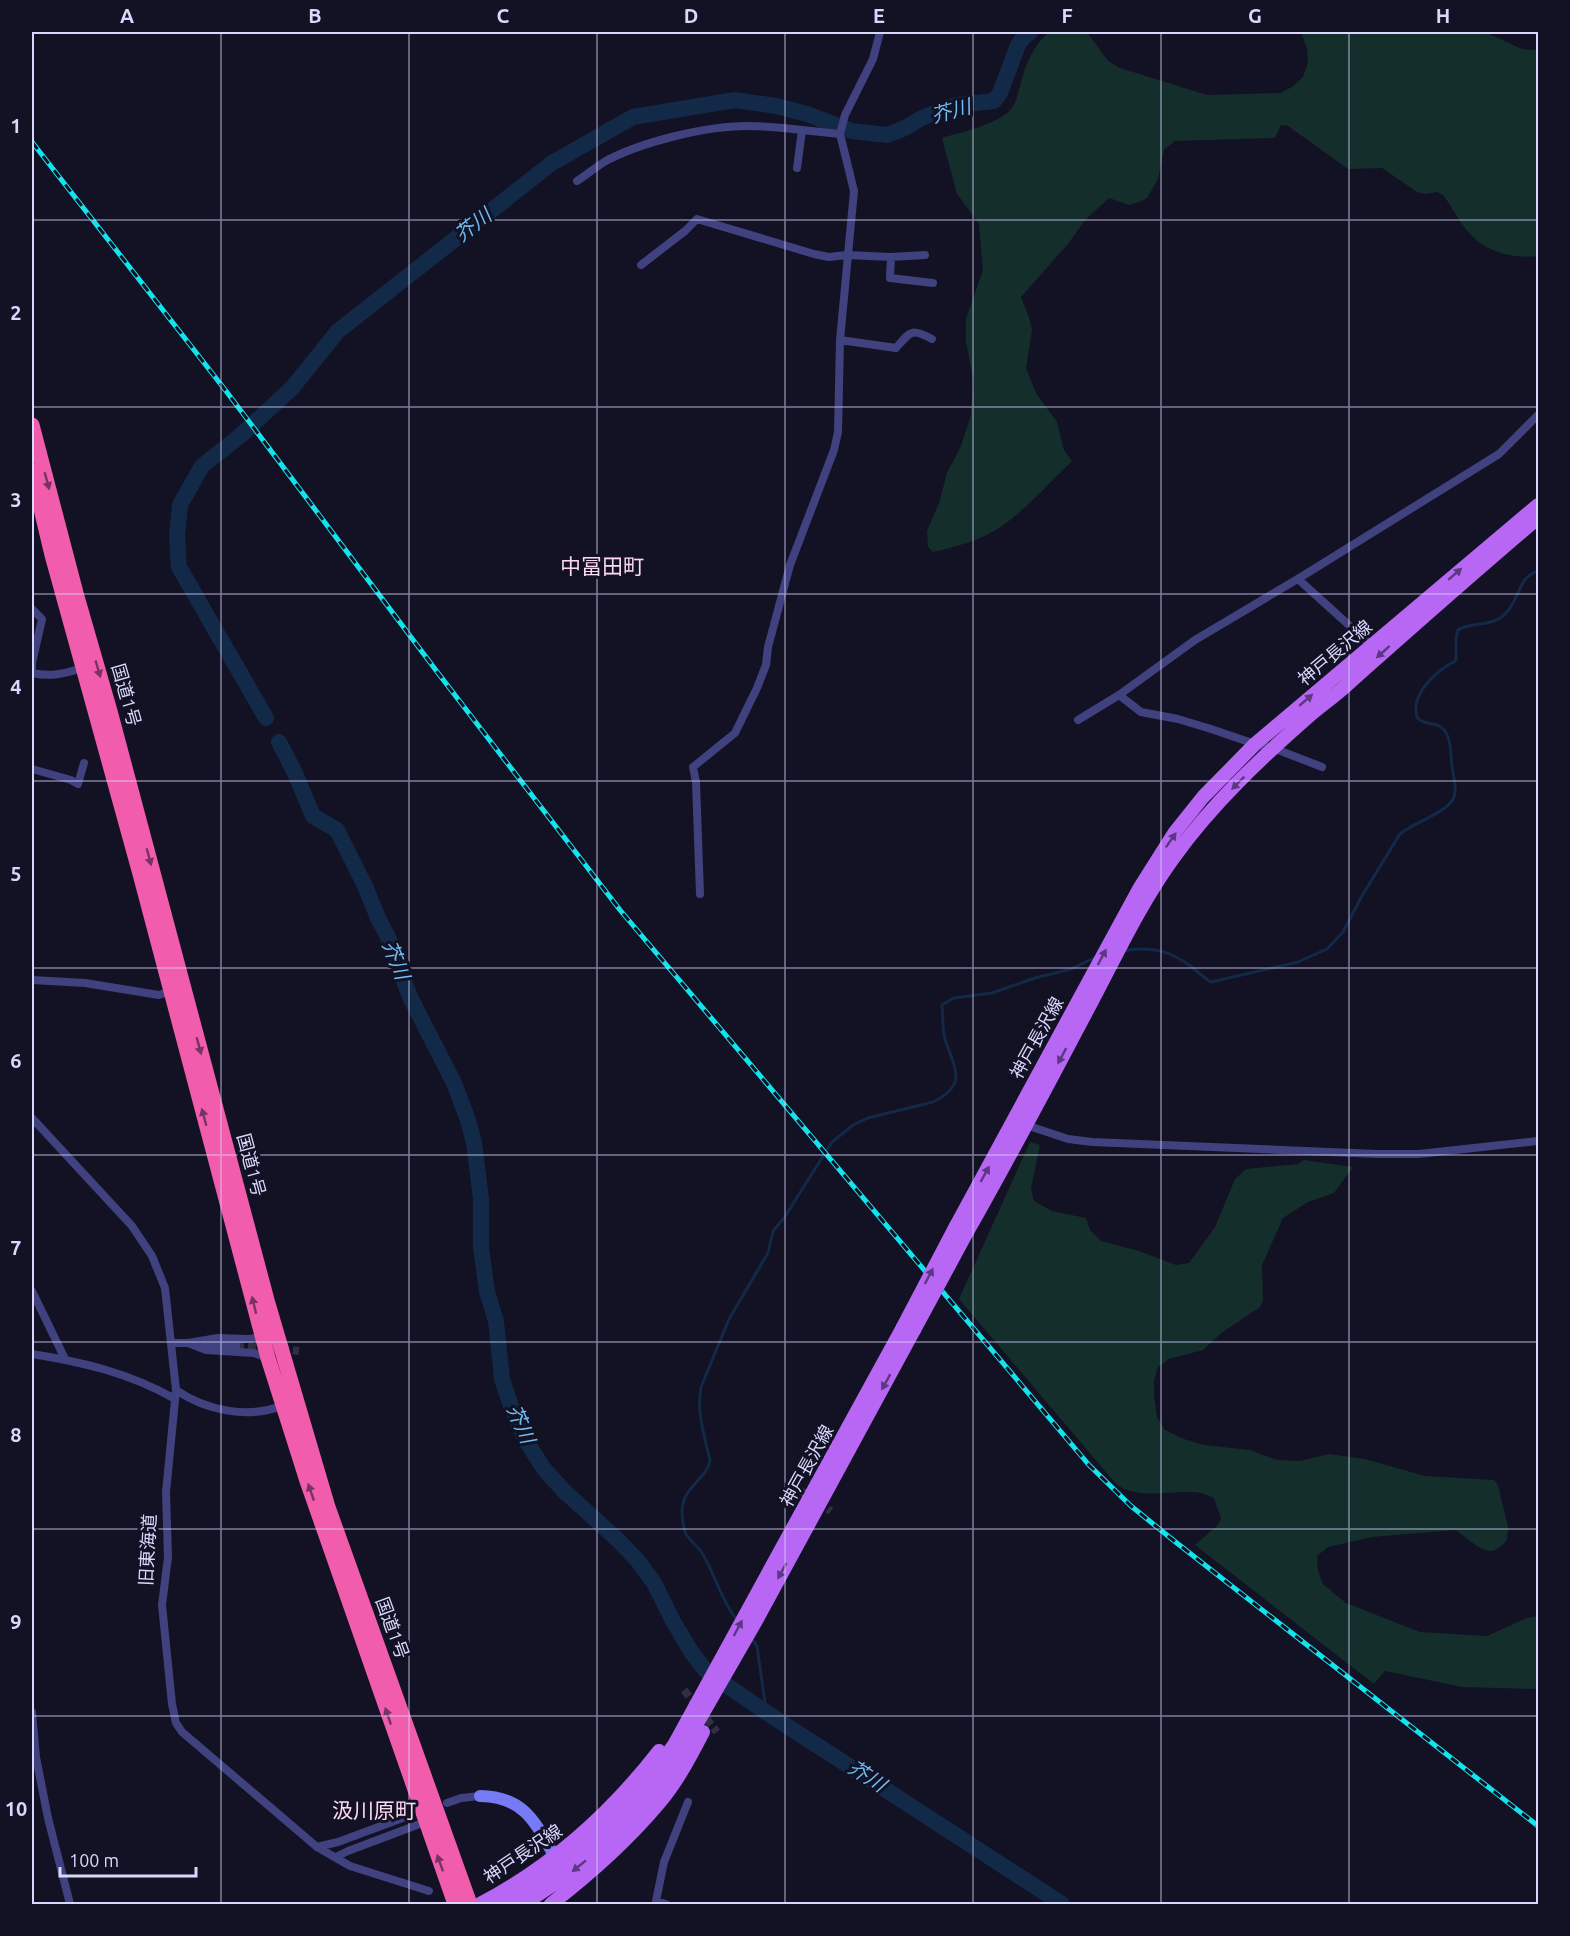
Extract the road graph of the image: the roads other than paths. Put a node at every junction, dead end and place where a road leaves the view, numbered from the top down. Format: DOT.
graph roads {
  1 [pos="880,32"];
  2 [pos="841,129"];
  3 [pos="802,130"];
  4 [pos="797,168"];
  5 [pos="577,181"];
  6 [pos="847,255"];
  7 [pos="925,255"];
  8 [pos="891,257"];
  9 [pos="641,265"];
  10 [pos="933,284"];
  11 [pos="932,339"];
  12 [pos="840,340"];
  13 [pos="1539,415"];
  14 [pos="32,425"];
  15 [pos="32,471"];
  16 [pos="1539,505"];
  17 [pos="1539,518"];
  18 [pos="1298,579"];
  19 [pos="32,609"];
  20 [pos="1372,646"];
  21 [pos="82,668"];
  22 [pos="32,674"];
  23 [pos="1119,695"];
  24 [pos="1078,720"];
  25 [pos="1255,744"];
  26 [pos="1273,748"];
  27 [pos="84,763"];
  28 [pos="1322,766"];
  29 [pos="32,769"];
  30 [pos="700,894"];
  31 [pos="32,980"];
  32 [pos="171,991"];
  33 [pos="32,1118"];
  34 [pos="1021,1122"];
  35 [pos="1539,1141"];
  36 [pos="32,1291"];
  37 [pos="261,1334"];
  38 [pos="171,1343"];
  39 [pos="188,1343"];
  40 [pos="236,1346"];
  41 [pos="32,1354"];
  42 [pos="268,1358"];
  43 [pos="65,1359"];
  44 [pos="175,1394"];
  45 [pos="283,1405"];
  46 [pos="759,1602"];
  47 [pos="708,1703"];
  48 [pos="32,1712"];
  49 [pos="646,1792"];
  50 [pos="480,1796"];
  51 [pos="688,1802"];
  52 [pos="447,1803"];
  53 [pos="408,1816"];
  54 [pos="425,1822"];
  55 [pos="317,1847"];
  56 [pos="336,1857"];
  57 [pos="555,1857"];
  58 [pos="429,1892"];
  59 [pos="70,1905"];
  60 [pos="455,1905"];
  61 [pos="470,1905"];
  62 [pos="480,1905"];
  63 [pos="501,1905"];
  64 [pos="524,1905"];
  65 [pos="551,1905"];
  66 [pos="666,1905"];
  1 -- 2 [label="street"];
  2 -- 3 [label="street"];
  2 -- 6 [label="street"];
  3 -- 4 [label="street"];
  3 -- 5 [label="street"];
  6 -- 8 [label="street"];
  6 -- 9 [label="street"];
  6 -- 12 [label="street"];
  7 -- 8 [label="street"];
  8 -- 10 [label="street"];
  11 -- 12 [label="street"];
  12 -- 30 [label="street"];
  13 -- 18 [label="street"];
  14 -- 61 [label="highway, 国道1号, one-way"];
  15 -- 21 [label="highway, 国道1号"];
  20 -- 16 [label="main road, 神戸長沢線, one-way"];
  17 -- 26 [label="main road, 神戸長沢線, one-way"];
  18 -- 20 [label="street"];
  18 -- 23 [label="street"];
  19 -- 22 [label="street"];
  25 -- 20 [label="main road, 神戸長沢線, one-way"];
  21 -- 22 [label="street"];
  21 -- 32 [label="highway, 国道1号"];
  23 -- 24 [label="street"];
  23 -- 25 [label="street"];
  25 -- 26 [label="street"];
  34 -- 25 [label="main road, 神戸長沢線, one-way"];
  26 -- 28 [label="street"];
  26 -- 34 [label="main road, 神戸長沢線, one-way"];
  27 -- 29 [label="street"];
  31 -- 32 [label="street"];
  37 -- 32 [label="highway, 国道1号, one-way"];
  33 -- 38 [label="street, 旧東海道"];
  34 -- 35 [label="street"];
  34 -- 46 [label="main road, 神戸長沢線, bridge"];
  36 -- 43 [label="street"];
  37 -- 39 [label="street"];
  37 -- 42 [label="highway, 国道1号"];
  38 -- 39 [label="street"];
  38 -- 44 [label="street, 旧東海道"];
  39 -- 40 [label="street"];
  39 -- 42 [label="street"];
  41 -- 43 [label="street"];
  42 -- 45 [label="highway, 国道1号"];
  43 -- 44 [label="street"];
  44 -- 45 [label="street"];
  44 -- 55 [label="street, 旧東海道"];
  54 -- 45 [label="highway, 国道1号, one-way"];
  47 -- 46 [label="main road, 神戸長沢線, one-way"];
  46 -- 47 [label="main road, 神戸長沢線"];
  47 -- 49 [label="main road, 神戸長沢線"];
  47 -- 49 [label="main road, 神戸長沢線"];
  48 -- 59 [label="street"];
  49 -- 57 [label="main road, 神戸長沢線"];
  49 -- 63 [label="main road, 神戸長沢線"];
  49 -- 64 [label="main road, 神戸長沢線, one-way"];
  49 -- 65 [label="main road, 神戸長沢線"];
  50 -- 52 [label="street"];
  50 -- 57 [label="street"];
  51 -- 66 [label="street"];
  53 -- 55 [label="street"];
  54 -- 56 [label="street"];
  60 -- 54 [label="highway, 国道1号, one-way"];
  55 -- 56 [label="street, 旧東海道"];
  56 -- 58 [label="street, 旧東海道"];
  57 -- 62 [label="main road, 神戸長沢線"];
}
